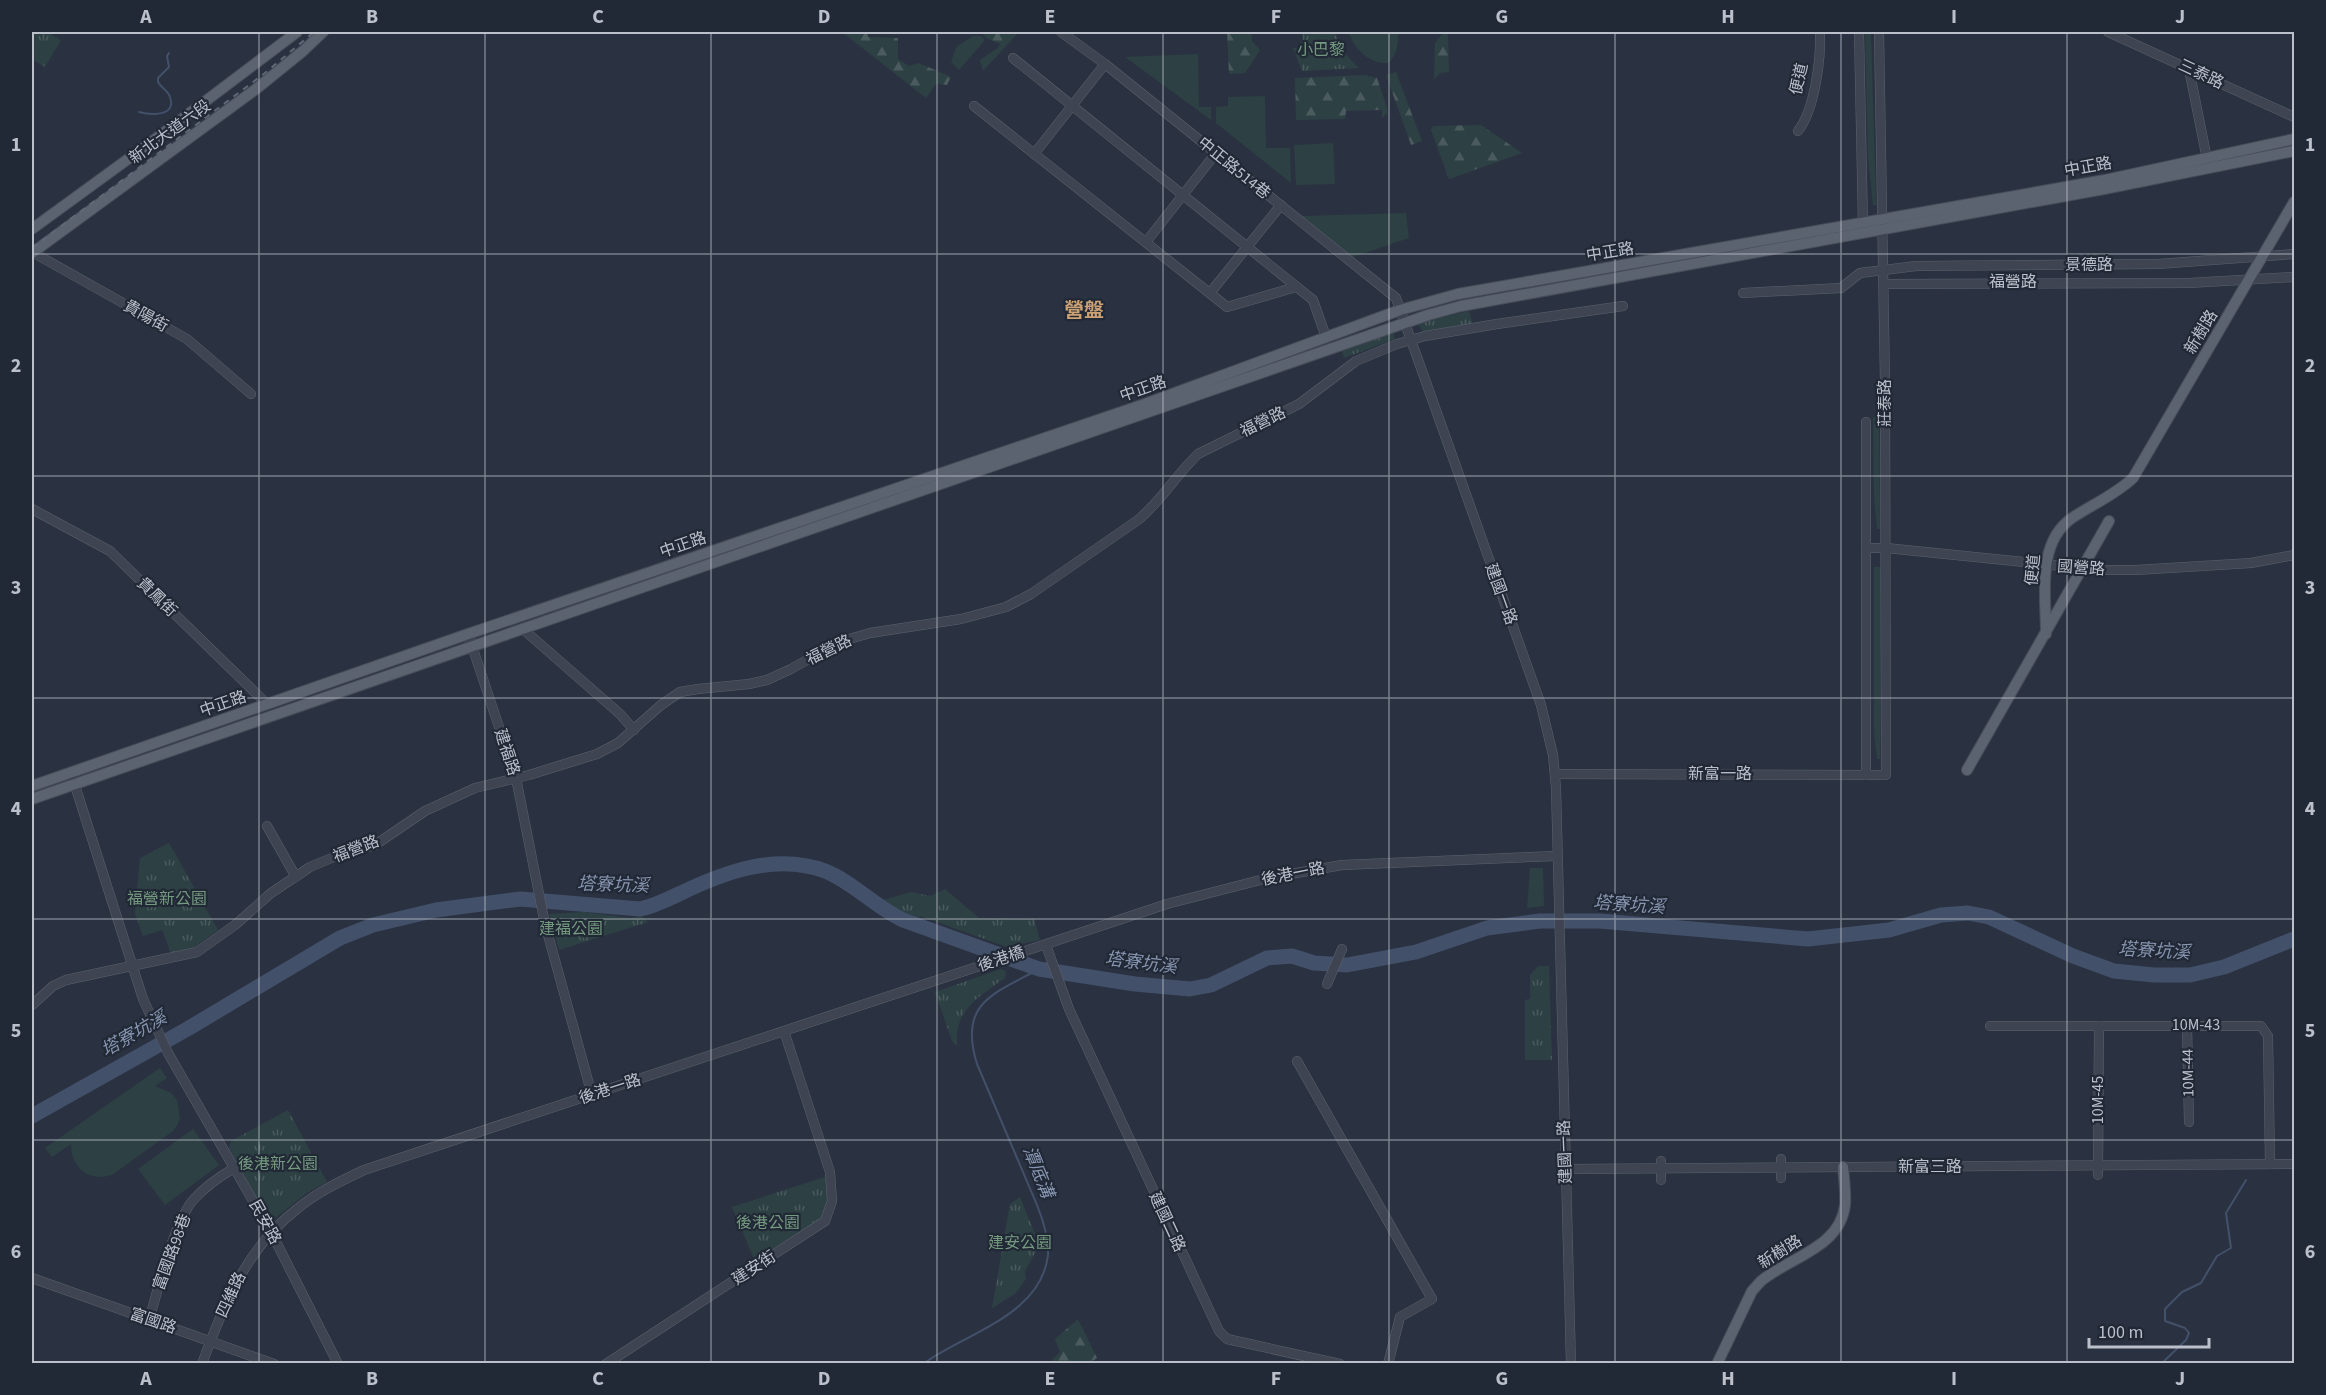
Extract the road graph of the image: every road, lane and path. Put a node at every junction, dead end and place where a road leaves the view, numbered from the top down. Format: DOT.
graph roads {
  1 [pos="297,32"];
  2 [pos="323,32"];
  3 [pos="1061,32"];
  4 [pos="1820,32"];
  5 [pos="1859,32"];
  6 [pos="1879,32"];
  7 [pos="2108,32"];
  8 [pos="1013,58"];
  9 [pos="1105,64"];
  10 [pos="2189,69"];
  11 [pos="974,106"];
  12 [pos="1072,106"];
  13 [pos="2295,117"];
  14 [pos="1798,130"];
  15 [pos="2295,139"];
  16 [pos="2295,151"];
  17 [pos="1216,153"];
  18 [pos="1034,154"];
  19 [pos="2207,159"];
  20 [pos="1182,195"];
  21 [pos="2295,202"];
  22 [pos="1281,205"];
  23 [pos="1863,222"];
  24 [pos="1883,224"];
  25 [pos="32,229"];
  26 [pos="1863,234"];
  27 [pos="1146,242"];
  28 [pos="1247,247"];
  29 [pos="32,253"];
  30 [pos="2295,254"];
  31 [pos="2264,256"];
  32 [pos="1884,270"];
  33 [pos="2295,277"];
  34 [pos="2249,280"];
  35 [pos="1884,284"];
  36 [pos="1296,287"];
  37 [pos="1473,291"];
  38 [pos="1210,293"];
  39 [pos="1743,293"];
  40 [pos="1475,304"];
  41 [pos="1623,306"];
  42 [pos="1400,310"];
  43 [pos="1404,322"];
  44 [pos="1326,337"];
  45 [pos="1410,340"];
  46 [pos="252,394"];
  47 [pos="1866,422"];
  48 [pos="2133,478"];
  49 [pos="32,509"];
  50 [pos="2109,521"];
  51 [pos="1867,548"];
  52 [pos="1886,548"];
  53 [pos="2295,555"];
  54 [pos="2046,565"];
  55 [pos="2082,569"];
  56 [pos="524,630"];
  57 [pos="468,634"];
  58 [pos="2046,634"];
  59 [pos="472,646"];
  60 [pos="267,704"];
  61 [pos="634,730"];
  62 [pos="1967,770"];
  63 [pos="1555,774"];
  64 [pos="1866,775"];
  65 [pos="1886,775"];
  66 [pos="516,778"];
  67 [pos="73,779"];
  68 [pos="32,786"];
  69 [pos="32,799"];
  70 [pos="267,826"];
  71 [pos="1556,856"];
  72 [pos="296,877"];
  73 [pos="1044,948"];
  74 [pos="1342,949"];
  75 [pos="132,966"];
  76 [pos="963,972"];
  77 [pos="1327,984"];
  78 [pos="32,1005"];
  79 [pos="2187,1025"];
  80 [pos="1990,1026"];
  81 [pos="2099,1026"];
  82 [pos="784,1031"];
  83 [pos="1297,1061"];
  84 [pos="592,1095"];
  85 [pos="2189,1122"];
  86 [pos="2270,1164"];
  87 [pos="2295,1164"];
  88 [pos="1662,1165"];
  89 [pos="1843,1167"];
  90 [pos="234,1168"];
  91 [pos="1566,1169"];
  92 [pos="2098,1170"];
  93 [pos="1662,1180"];
  94 [pos="271,1232"];
  95 [pos="32,1278"];
  96 [pos="149,1320"];
  97 [pos="210,1342"];
  98 [pos="272,1363"];
  99 [pos="202,1364"];
  100 [pos="338,1364"];
  101 [pos="606,1364"];
  102 [pos="1340,1364"];
  103 [pos="1388,1364"];
  104 [pos="1571,1364"];
  105 [pos="1717,1364"];
  1 -- 25 [label="main road, 新北大道六段"];
  2 -- 29 [label="main road, 新北大道六段"];
  3 -- 9 [label="street, 中正路514巷"];
  4 -- 14 [label="street, 便道"];
  5 -- 23 [label="street"];
  6 -- 24 [label="street, 莊泰路"];
  7 -- 10 [label="street, 三泰路"];
  8 -- 12 [label="street"];
  9 -- 12 [label="street"];
  9 -- 17 [label="street, 中正路514巷"];
  10 -- 13 [label="street, 三泰路"];
  10 -- 19 [label="street"];
  11 -- 18 [label="street"];
  12 -- 18 [label="street"];
  12 -- 20 [label="street"];
  15 -- 19 [label="main road, 中正路"];
  16 -- 24 [label="main road, 中正路"];
  17 -- 20 [label="street"];
  17 -- 22 [label="street, 中正路514巷"];
  18 -- 27 [label="street"];
  19 -- 24 [label="main road, 中正路"];
  20 -- 27 [label="street"];
  20 -- 28 [label="street"];
  21 -- 31 [label="main road, 新樹路"];
  22 -- 28 [label="street"];
  22 -- 42 [label="street, 中正路514巷"];
  23 -- 24 [label="main road, 中正路"];
  23 -- 26 [label="street"];
  23 -- 37 [label="main road, 中正路"];
  24 -- 26 [label="main road, 中正路"];
  24 -- 32 [label="street, 莊泰路"];
  26 -- 40 [label="main road, 中正路"];
  27 -- 38 [label="street"];
  28 -- 36 [label="street"];
  28 -- 38 [label="street"];
  29 -- 46 [label="street, 貴陽街"];
  30 -- 31 [label="street, 景德路"];
  31 -- 32 [label="street, 景德路"];
  31 -- 34 [label="main road, 新樹路"];
  32 -- 35 [label="street, 莊泰路"];
  32 -- 39 [label="street"];
  33 -- 34 [label="street, 福營路"];
  34 -- 35 [label="street, 福營路"];
  34 -- 48 [label="main road, 新樹路"];
  35 -- 52 [label="street, 莊泰路"];
  36 -- 38 [label="street"];
  36 -- 44 [label="street"];
  37 -- 40 [label="main road"];
  37 -- 42 [label="main road, 中正路"];
  40 -- 43 [label="main road, 中正路"];
  41 -- 45 [label="street, 福營路"];
  42 -- 43 [label="street, 建國一路"];
  42 -- 44 [label="main road, 中正路"];
  43 -- 45 [label="street, 建國一路"];
  43 -- 56 [label="main road, 中正路"];
  44 -- 57 [label="main road, 中正路"];
  45 -- 61 [label="street, 福營路"];
  45 -- 63 [label="street, 建國一路"];
  47 -- 51 [label="street, 莊泰路"];
  48 -- 54 [label="main road, 便道"];
  49 -- 60 [label="street, 貴鳳街"];
  50 -- 55 [label="main road"];
  51 -- 52 [label="street, 國營路"];
  51 -- 64 [label="street, 莊泰路"];
  52 -- 54 [label="street, 國營路"];
  52 -- 65 [label="street, 莊泰路"];
  53 -- 55 [label="street, 國營路"];
  54 -- 55 [label="street, 國營路"];
  54 -- 58 [label="main road, 便道"];
  55 -- 58 [label="main road"];
  56 -- 59 [label="main road, 中正路"];
  56 -- 61 [label="street"];
  57 -- 59 [label="street, 建福路"];
  57 -- 60 [label="main road, 中正路"];
  58 -- 62 [label="main road"];
  59 -- 66 [label="street, 建福路"];
  59 -- 67 [label="main road, 中正路"];
  60 -- 67 [label="main road, 中正路"];
  61 -- 66 [label="street, 福營路"];
  63 -- 64 [label="street, 新富一路"];
  63 -- 71 [label="street, 建國一路"];
  64 -- 65 [label="street, 新富一路"];
  66 -- 72 [label="street, 福營路"];
  66 -- 84 [label="street, 建福路"];
  67 -- 68 [label="main road, 中正路"];
  67 -- 69 [label="main road, 中正路"];
  67 -- 75 [label="street"];
  70 -- 72 [label="street"];
  71 -- 73 [label="street, 後港一路"];
  71 -- 91 [label="street, 建國一路"];
  72 -- 75 [label="street, 福營路"];
  73 -- 76 [label="street, 後港橋"];
  73 -- 102 [label="street, 建國二路"];
  74 -- 77 [label="street"];
  75 -- 78 [label="street, 福營路"];
  75 -- 90 [label="street, 民安路"];
  76 -- 82 [label="street, 後港一路"];
  79 -- 81 [label="street, 10M-43"];
  79 -- 85 [label="street, 10M-44"];
  79 -- 86 [label="street, 10M-43"];
  80 -- 81 [label="street, 10M-43"];
  81 -- 92 [label="street, 10M-45"];
  82 -- 84 [label="street, 後港一路"];
  82 -- 101 [label="street, 建安街"];
  83 -- 103 [label="street"];
  84 -- 94 [label="street, 後港一路"];
  86 -- 87 [label="street, 新富三路"];
  86 -- 92 [label="street, 新富三路"];
  88 -- 89 [label="street, 新富三路"];
  88 -- 91 [label="street, 新富三路"];
  88 -- 93 [label="street"];
  89 -- 92 [label="street, 新富三路"];
  89 -- 105 [label="main road, 新樹路"];
  90 -- 94 [label="street, 民安路"];
  90 -- 96 [label="street, 富國路98巷"];
  91 -- 104 [label="street, 建國一路"];
  94 -- 97 [label="street, 四維路"];
  94 -- 100 [label="street, 民安路"];
  95 -- 96 [label="street, 富國路"];
  96 -- 97 [label="street, 富國路"];
  97 -- 98 [label="street, 富國路"];
  97 -- 99 [label="street, 四維路"];
}
